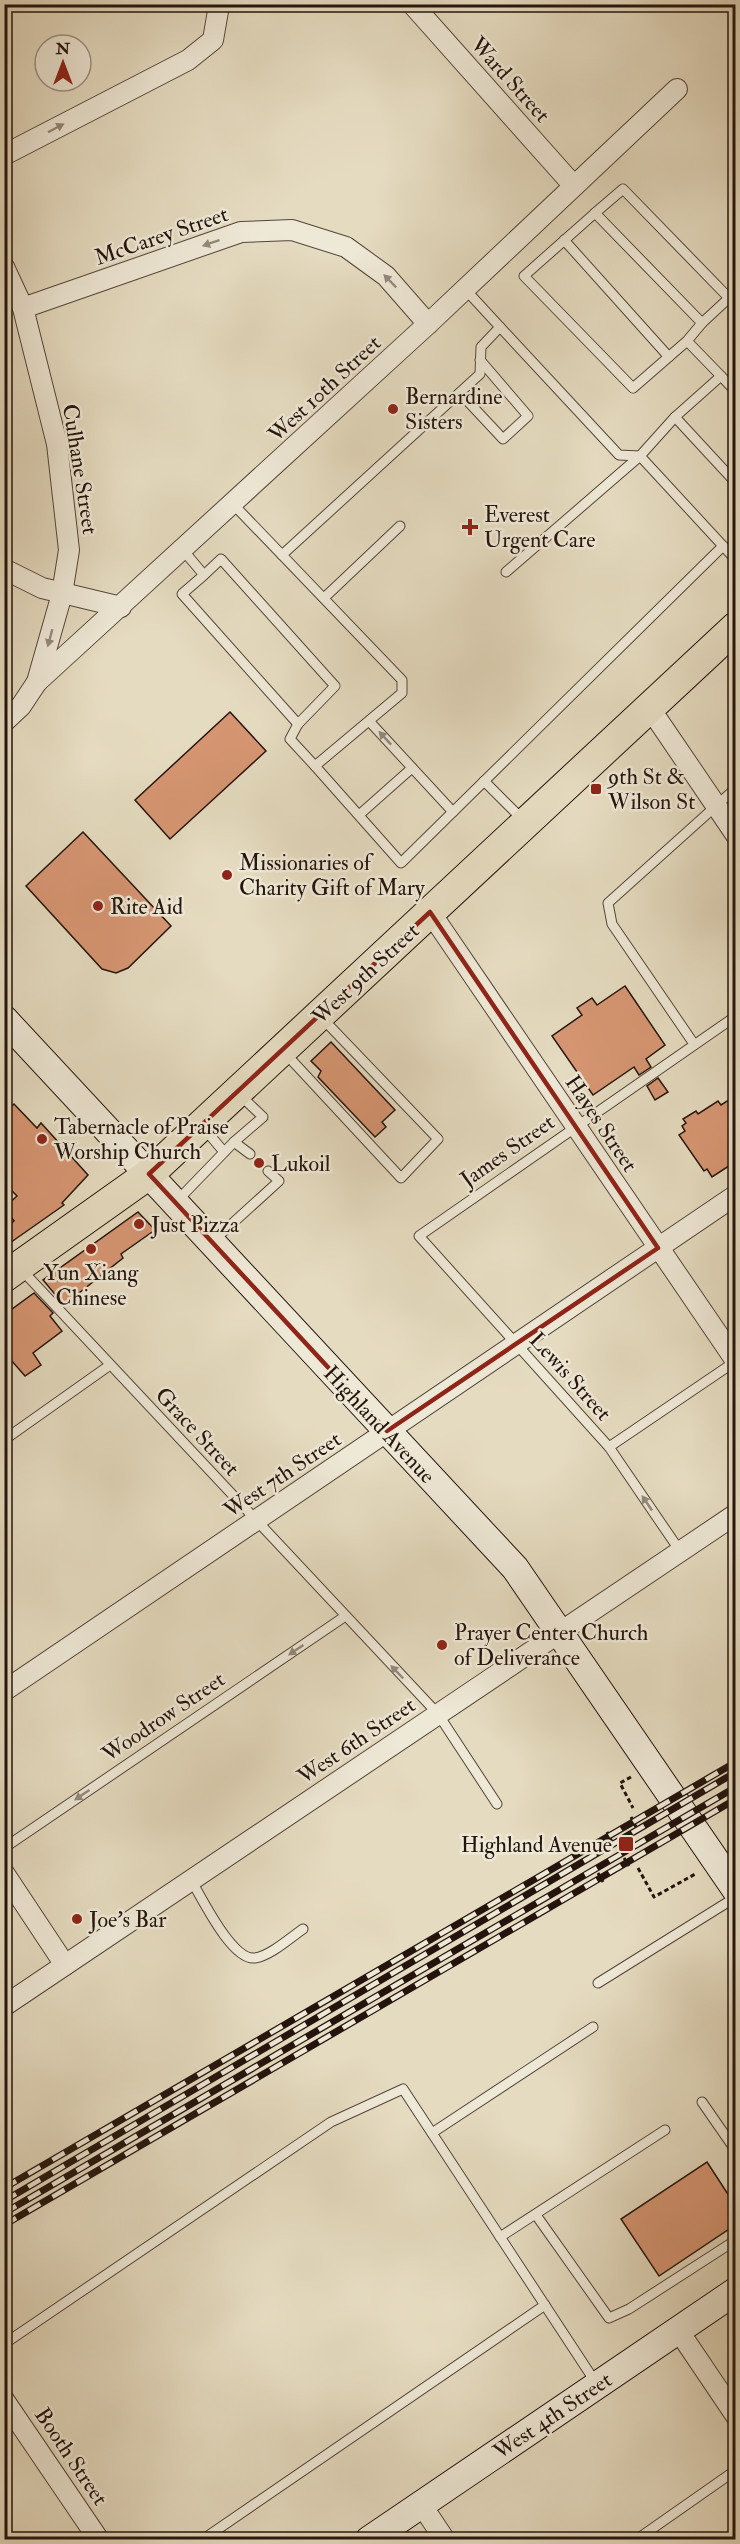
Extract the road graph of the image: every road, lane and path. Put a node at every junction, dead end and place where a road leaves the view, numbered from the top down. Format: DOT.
graph roads {
  1 [pos="412,4"];
  2 [pos="216,8"];
  3 [pos="676,89"];
  4 [pos="4,155"];
  5 [pos="574,186"];
  6 [pos="595,213"];
  7 [pos="564,240"];
  8 [pos="4,267"];
  9 [pos="465,289"];
  10 [pos="23,308"];
  11 [pos="702,323"];
  12 [pos="428,324"];
  13 [pos="500,327"];
  14 [pos="687,340"];
  15 [pos="669,357"];
  16 [pos="480,360"];
  17 [pos="721,376"];
  18 [pos="735,392"];
  19 [pos="460,393"];
  20 [pos="675,417"];
  21 [pos="640,456"];
  22 [pos="735,483"];
  23 [pos="233,504"];
  24 [pos="400,526"];
  25 [pos="723,546"];
  26 [pos="183,550"];
  27 [pos="282,555"];
  28 [pos="735,560"];
  29 [pos="4,569"];
  30 [pos="506,572"];
  31 [pos="204,575"];
  32 [pos="62,594"];
  33 [pos="324,598"];
  34 [pos="121,608"];
  35 [pos="735,627"];
  36 [pos="37,682"];
  37 [pos="649,707"];
  38 [pos="369,721"];
  39 [pos="4,722"];
  40 [pos="298,724"];
  41 [pos="315,766"];
  42 [pos="412,768"];
  43 [pos="484,781"];
  44 [pos="735,788"];
  45 [pos="715,806"];
  46 [pos="453,812"];
  47 [pos="359,815"];
  48 [pos="526,822"];
  49 [pos="735,835"];
  50 [pos="430,912"];
  51 [pos="319,1016"];
  52 [pos="735,1016"];
  53 [pos="4,1020"];
  54 [pos="694,1044"];
  55 [pos="282,1050"];
  56 [pos="237,1092"];
  57 [pos="202,1126"];
  58 [pos="575,1126"];
  59 [pos="234,1142"];
  60 [pos="224,1152"];
  61 [pos="250,1154"];
  62 [pos="268,1172"];
  63 [pos="149,1174"];
  64 [pos="735,1195"];
  65 [pos="174,1203"];
  66 [pos="419,1236"];
  67 [pos="212,1243"];
  68 [pos="658,1248"];
  69 [pos="9,1265"];
  70 [pos="516,1344"];
  71 [pos="735,1361"];
  72 [pos="110,1365"];
  73 [pos="387,1431"];
  74 [pos="4,1440"];
  75 [pos="609,1447"];
  76 [pos="735,1514"];
  77 [pos="256,1521"];
  78 [pos="680,1551"];
  79 [pos="344,1617"];
  80 [pos="560,1632"];
  81 [pos="4,1691"];
  82 [pos="438,1714"];
  83 [pos="627,1797"];
  84 [pos="497,1804"];
  85 [pos="633,1808"];
  86 [pos="631,1817"];
  87 [pos="636,1827"];
  88 [pos="607,1832"];
  89 [pos="612,1842"];
  90 [pos="4,1848"];
  91 [pos="624,1858"];
  92 [pos="717,1862"];
  93 [pos="629,1866"];
  94 [pos="638,1868"];
  95 [pos="4,1873"];
  96 [pos="598,1873"];
  97 [pos="192,1880"];
  98 [pos="603,1882"];
  99 [pos="735,1890"];
  100 [pos="735,1897"];
  101 [pos="303,1929"];
  102 [pos="65,1965"];
  103 [pos="598,1983"];
  104 [pos="4,2006"];
  105 [pos="593,2027"];
  106 [pos="702,2102"];
  107 [pos="665,2130"];
  108 [pos="432,2133"];
  109 [pos="735,2151"];
  110 [pos="536,2216"];
  111 [pos="500,2237"];
  112 [pos="735,2240"];
  113 [pos="735,2291"];
  114 [pos="545,2305"];
  115 [pos="678,2330"];
  116 [pos="4,2344"];
  117 [pos="597,2385"];
  118 [pos="4,2400"];
  119 [pos="735,2416"];
  120 [pos="735,2470"];
  121 [pos="421,2504"];
  122 [pos="99,2540"];
  123 [pos="202,2540"];
  124 [pos="369,2540"];
  125 [pos="445,2540"];
  126 [pos="636,2540"];
  1 -- 5 [label="street, Ward Street"];
  4 -- 2 [label="street, one-way"];
  3 -- 5 [label="street, West 10th Street"];
  5 -- 9 [label="street, West 10th Street"];
  6 -- 7 [label="lane"];
  6 -- 11 [label="lane"];
  6 -- 11 [label="lane"];
  7 -- 15 [label="lane"];
  7 -- 15 [label="lane"];
  8 -- 10 [label="street, Culhane Street"];
  9 -- 12 [label="street, West 10th Street"];
  9 -- 13 [label="lane"];
  12 -- 10 [label="street, McCarey Street, one-way"];
  10 -- 32 [label="street, Culhane Street"];
  11 -- 14 [label="lane"];
  12 -- 23 [label="street, West 10th Street"];
  13 -- 16 [label="lane"];
  13 -- 21 [label="lane"];
  14 -- 15 [label="lane"];
  14 -- 17 [label="lane"];
  16 -- 19 [label="lane"];
  16 -- 19 [label="lane"];
  17 -- 18 [label="lane"];
  17 -- 20 [label="lane"];
  19 -- 27 [label="lane"];
  20 -- 21 [label="lane"];
  20 -- 22 [label="lane"];
  21 -- 25 [label="lane"];
  21 -- 30 [label="lane"];
  23 -- 26 [label="street, West 10th Street"];
  23 -- 27 [label="lane"];
  24 -- 33 [label="lane"];
  25 -- 28 [label="lane"];
  25 -- 43 [label="lane"];
  26 -- 31 [label="lane"];
  26 -- 34 [label="street, West 10th Street"];
  27 -- 33 [label="lane"];
  29 -- 32 [label="street"];
  31 -- 40 [label="lane"];
  31 -- 40 [label="lane"];
  32 -- 34 [label="street"];
  32 -- 36 [label="street, Culhane Street, one-way"];
  33 -- 38 [label="lane"];
  34 -- 36 [label="street, West 10th Street"];
  35 -- 37 [label="main road, West 9th Street"];
  36 -- 39 [label="street, West 10th Street"];
  37 -- 45 [label="street"];
  37 -- 48 [label="main road, West 9th Street"];
  38 -- 41 [label="lane"];
  42 -- 38 [label="lane, one-way"];
  40 -- 41 [label="lane"];
  41 -- 47 [label="lane"];
  42 -- 46 [label="lane"];
  42 -- 47 [label="lane"];
  43 -- 46 [label="lane"];
  43 -- 48 [label="lane"];
  44 -- 45 [label="lane"];
  45 -- 49 [label="street"];
  45 -- 54 [label="lane"];
  46 -- 47 [label="lane"];
  48 -- 50 [label="main road, West 9th Street"];
  50 -- 51 [label="main road, West 9th Street"];
  50 -- 58 [label="street, Hayes Street"];
  51 -- 55 [label="main road, West 9th Street"];
  51 -- 55 [label="lane"];
  52 -- 54 [label="lane, James Street"];
  53 -- 63 [label="main road, Highland Avenue"];
  54 -- 58 [label="lane, James Street"];
  55 -- 56 [label="main road, West 9th Street"];
  56 -- 57 [label="main road, West 9th Street"];
  56 -- 59 [label="lane"];
  57 -- 60 [label="lane"];
  57 -- 63 [label="main road, West 9th Street"];
  58 -- 66 [label="lane, James Street"];
  58 -- 68 [label="street, Hayes Street"];
  59 -- 60 [label="lane"];
  59 -- 61 [label="lane"];
  60 -- 65 [label="lane"];
  62 -- 67 [label="lane"];
  63 -- 65 [label="main road, Highland Avenue"];
  63 -- 69 [label="main road, West 9th Street"];
  64 -- 68 [label="street, West 7th Street"];
  65 -- 67 [label="main road, Highland Avenue"];
  66 -- 70 [label="lane, Lewis Street"];
  67 -- 73 [label="main road, Highland Avenue"];
  68 -- 70 [label="street, West 7th Street"];
  68 -- 71 [label="street, Hayes Street"];
  69 -- 72 [label="lane, Grace Street"];
  70 -- 73 [label="street, West 7th Street"];
  70 -- 75 [label="lane, Lewis Street"];
  71 -- 75 [label="lane"];
  72 -- 74 [label="lane"];
  72 -- 77 [label="lane, Grace Street"];
  73 -- 77 [label="street, West 7th Street"];
  73 -- 80 [label="main road, Highland Avenue"];
  78 -- 75 [label="lane, Lewis Street, one-way"];
  76 -- 78 [label="street, West 6th Street"];
  77 -- 79 [label="lane, Grace Street"];
  77 -- 81 [label="street, West 7th Street"];
  78 -- 80 [label="street, West 6th Street"];
  82 -- 79 [label="lane, Grace Street, one-way"];
  79 -- 90 [label="lane, Woodrow Street, one-way"];
  80 -- 82 [label="street, West 6th Street"];
  80 -- 92 [label="main road, Highland Avenue"];
  82 -- 84 [label="lane, Grace Street"];
  82 -- 97 [label="street, West 6th Street"];
  83 -- 85 [label="path"];
  86 -- 87 [label="path"];
  88 -- 89 [label="path"];
  91 -- 93 [label="path"];
  92 -- 94 [label="path"];
  92 -- 99 [label="main road, Highland Avenue"];
  95 -- 102 [label="street"];
  96 -- 98 [label="path"];
  97 -- 101 [label="lane"];
  97 -- 102 [label="street, West 6th Street"];
  100 -- 103 [label="lane"];
  102 -- 104 [label="street, West 6th Street"];
  105 -- 108 [label="lane"];
  106 -- 109 [label="lane"];
  107 -- 110 [label="lane"];
  108 -- 111 [label="lane"];
  108 -- 116 [label="lane"];
  110 -- 111 [label="lane"];
  110 -- 112 [label="lane"];
  111 -- 114 [label="lane"];
  113 -- 115 [label="main road, West 4th Street"];
  114 -- 117 [label="lane"];
  114 -- 123 [label="lane"];
  115 -- 117 [label="main road, West 4th Street"];
  115 -- 119 [label="street"];
  117 -- 121 [label="main road, West 4th Street"];
  118 -- 122 [label="street, Booth Street"];
  120 -- 126 [label="lane"];
  121 -- 124 [label="main road, West 4th Street"];
  121 -- 125 [label="street"];
}
